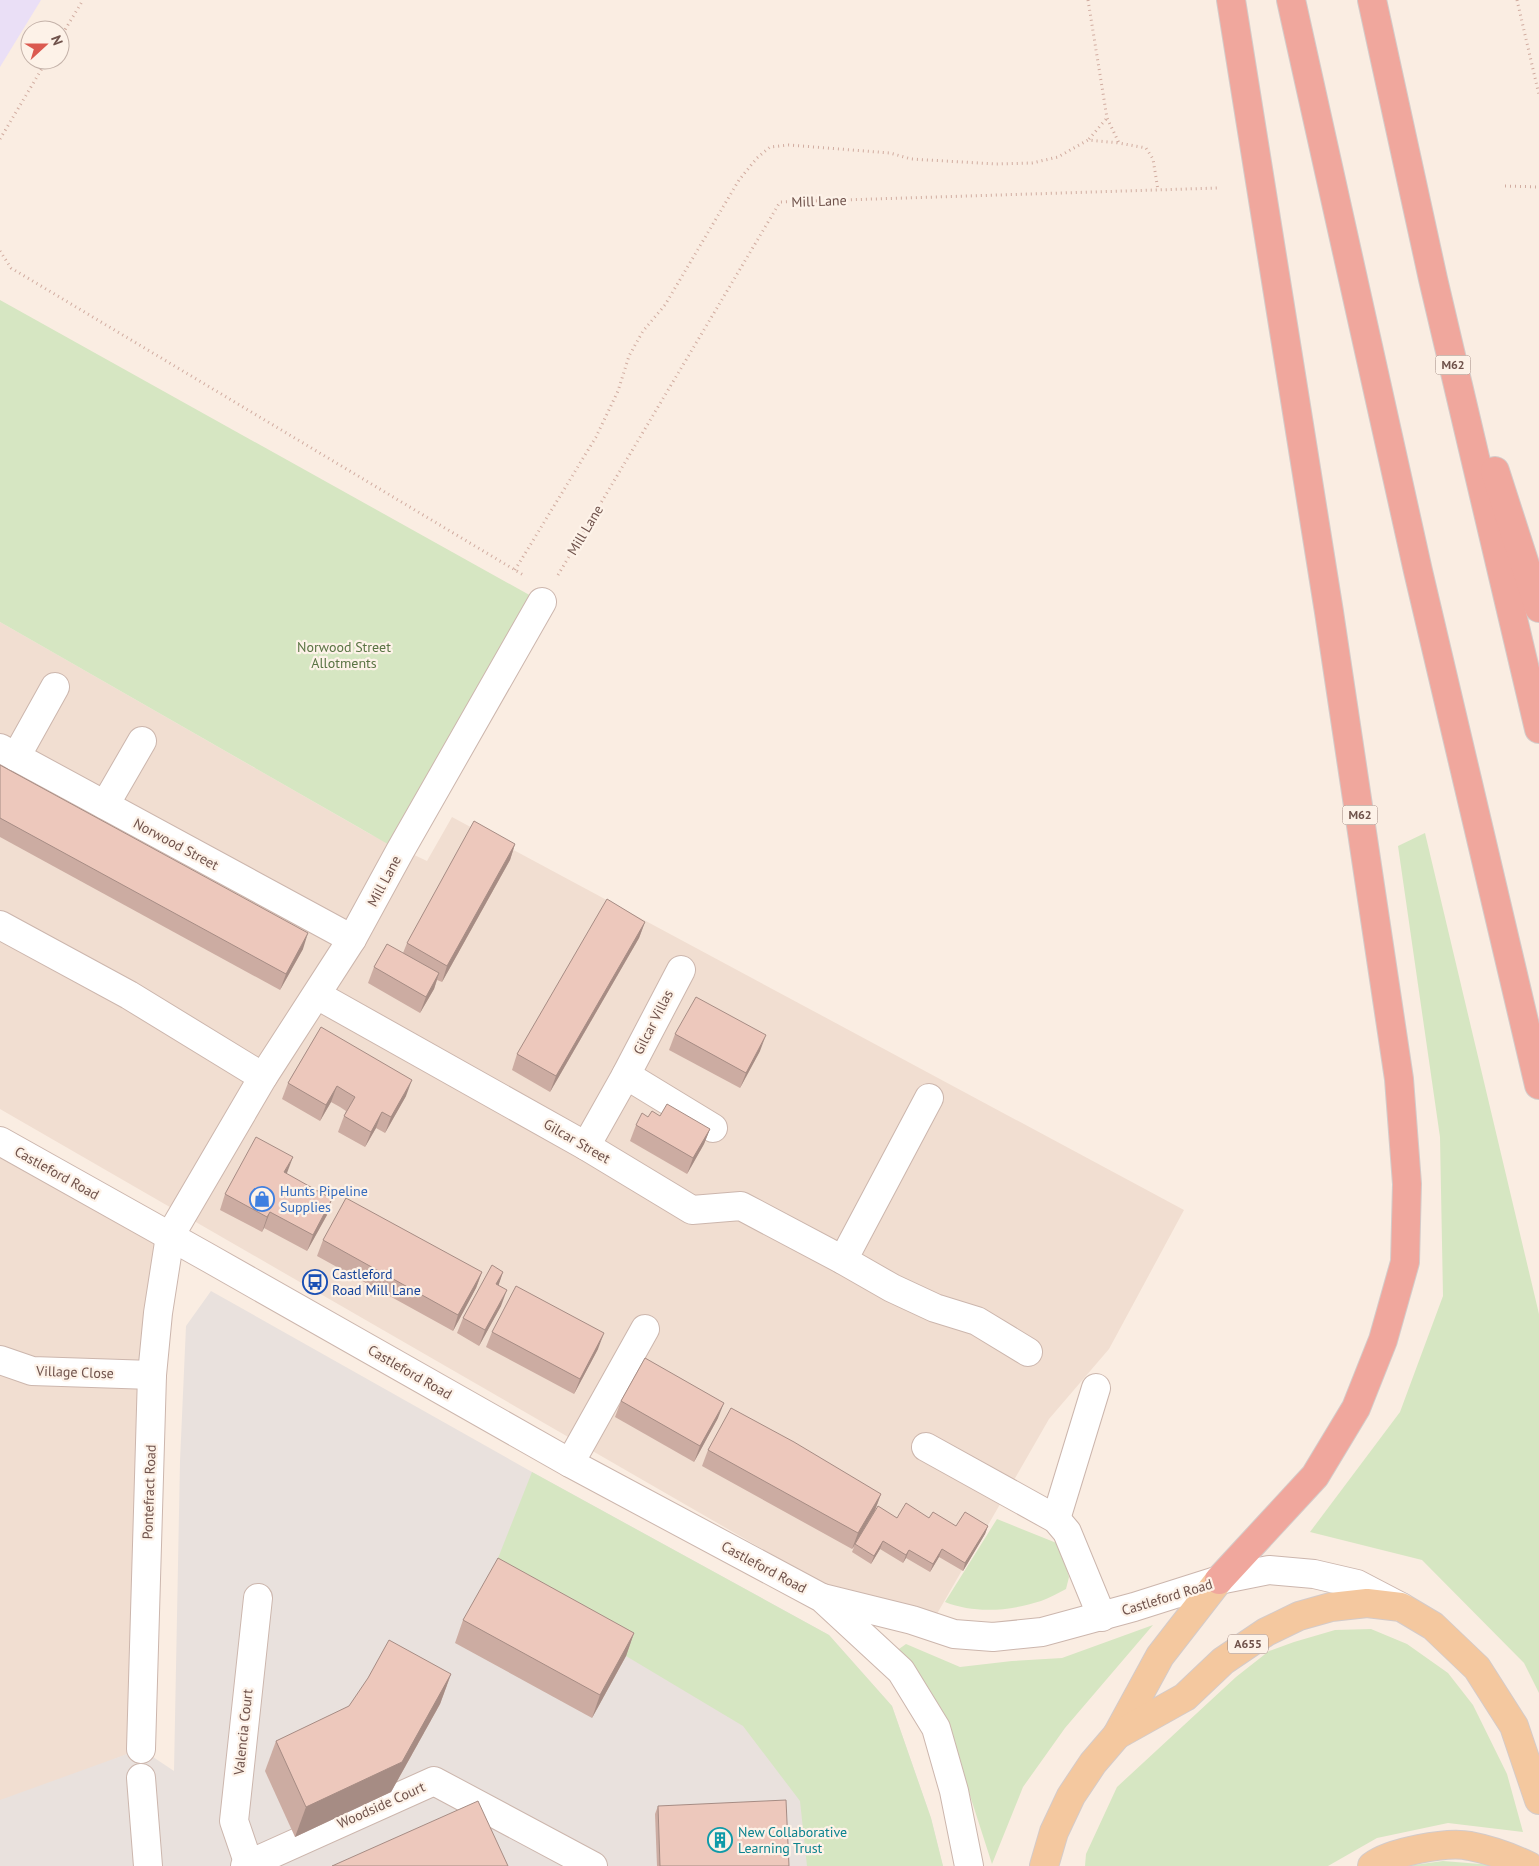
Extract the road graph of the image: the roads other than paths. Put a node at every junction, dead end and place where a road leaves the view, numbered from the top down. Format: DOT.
graph roads {
  1 [pos="1231,0"];
  2 [pos="1291,0"];
  3 [pos="1372,0"];
  4 [pos="1433,280"];
  5 [pos="545,596"];
  6 [pos="1539,608"];
  7 [pos="55,688"];
  8 [pos="1539,728"];
  9 [pos="142,741"];
  10 [pos="8,752"];
  11 [pos="105,805"];
  12 [pos="0,925"];
  13 [pos="352,939"];
  14 [pos="680,970"];
  15 [pos="317,995"];
  16 [pos="626,1074"];
  17 [pos="263,1077"];
  18 [pos="1539,1085"];
  19 [pos="929,1098"];
  20 [pos="713,1128"];
  21 [pos="0,1141"];
  22 [pos="586,1146"];
  23 [pos="170,1236"];
  24 [pos="843,1260"];
  25 [pos="645,1330"];
  26 [pos="1028,1352"];
  27 [pos="0,1360"];
  28 [pos="152,1374"];
  29 [pos="1096,1388"];
  30 [pos="926,1447"];
  31 [pos="570,1463"];
  32 [pos="1056,1519"];
  33 [pos="1219,1580"];
  34 [pos="258,1598"];
  35 [pos="822,1598"];
  36 [pos="1401,1607"];
  37 [pos="1102,1617"];
  38 [pos="1117,1735"];
  39 [pos="141,1749"];
  40 [pos="141,1778"];
  41 [pos="1539,1800"];
  42 [pos="247,1865"];
  43 [pos="148,1866"];
  44 [pos="593,1866"];
  45 [pos="968,1866"];
  46 [pos="1044,1866"];
  47 [pos="1372,1866"];
  48 [pos="1529,1866"];
  1 -- 33 [label="highway, M62"];
  2 -- 18 [label="highway"];
  3 -- 4 [label="highway, M62"];
  4 -- 6 [label="highway, M62"];
  4 -- 8 [label="highway, M62"];
  5 -- 13 [label="street, Mill Lane"];
  7 -- 10 [label="street"];
  9 -- 11 [label="street"];
  10 -- 11 [label="street, Norwood Street"];
  11 -- 13 [label="street, Norwood Street"];
  12 -- 17 [label="street"];
  13 -- 15 [label="street, Mill Lane"];
  14 -- 16 [label="street, Gilcar Villas"];
  15 -- 17 [label="street, Mill Lane"];
  15 -- 22 [label="street, Gilcar Street"];
  16 -- 20 [label="street"];
  16 -- 22 [label="street, Gilcar Villas"];
  17 -- 23 [label="street, Mill Lane"];
  19 -- 24 [label="street"];
  21 -- 23 [label="street, Castleford Road"];
  22 -- 24 [label="street, Gilcar Street"];
  23 -- 28 [label="street, Pontefract Road"];
  23 -- 31 [label="street, Castleford Road"];
  24 -- 26 [label="street, Gilcar Street"];
  25 -- 31 [label="street"];
  27 -- 28 [label="street, Village Close"];
  28 -- 39 [label="street, Pontefract Road"];
  29 -- 32 [label="street"];
  30 -- 32 [label="street"];
  31 -- 35 [label="street, Castleford Road"];
  32 -- 37 [label="street"];
  33 -- 36 [label="street, A655"];
  33 -- 37 [label="street, Castleford Road"];
  33 -- 38 [label="main road, A655"];
  34 -- 42 [label="street, Valencia Court"];
  35 -- 37 [label="street, Castleford Road"];
  35 -- 45 [label="street, Castleford Road"];
  36 -- 38 [label="main road, A655"];
  36 -- 41 [label="main road, A655"];
  38 -- 46 [label="main road, A655"];
  40 -- 43 [label="street"];
  42 -- 44 [label="street, Woodside Court"];
  47 -- 48 [label="main road"];
}
